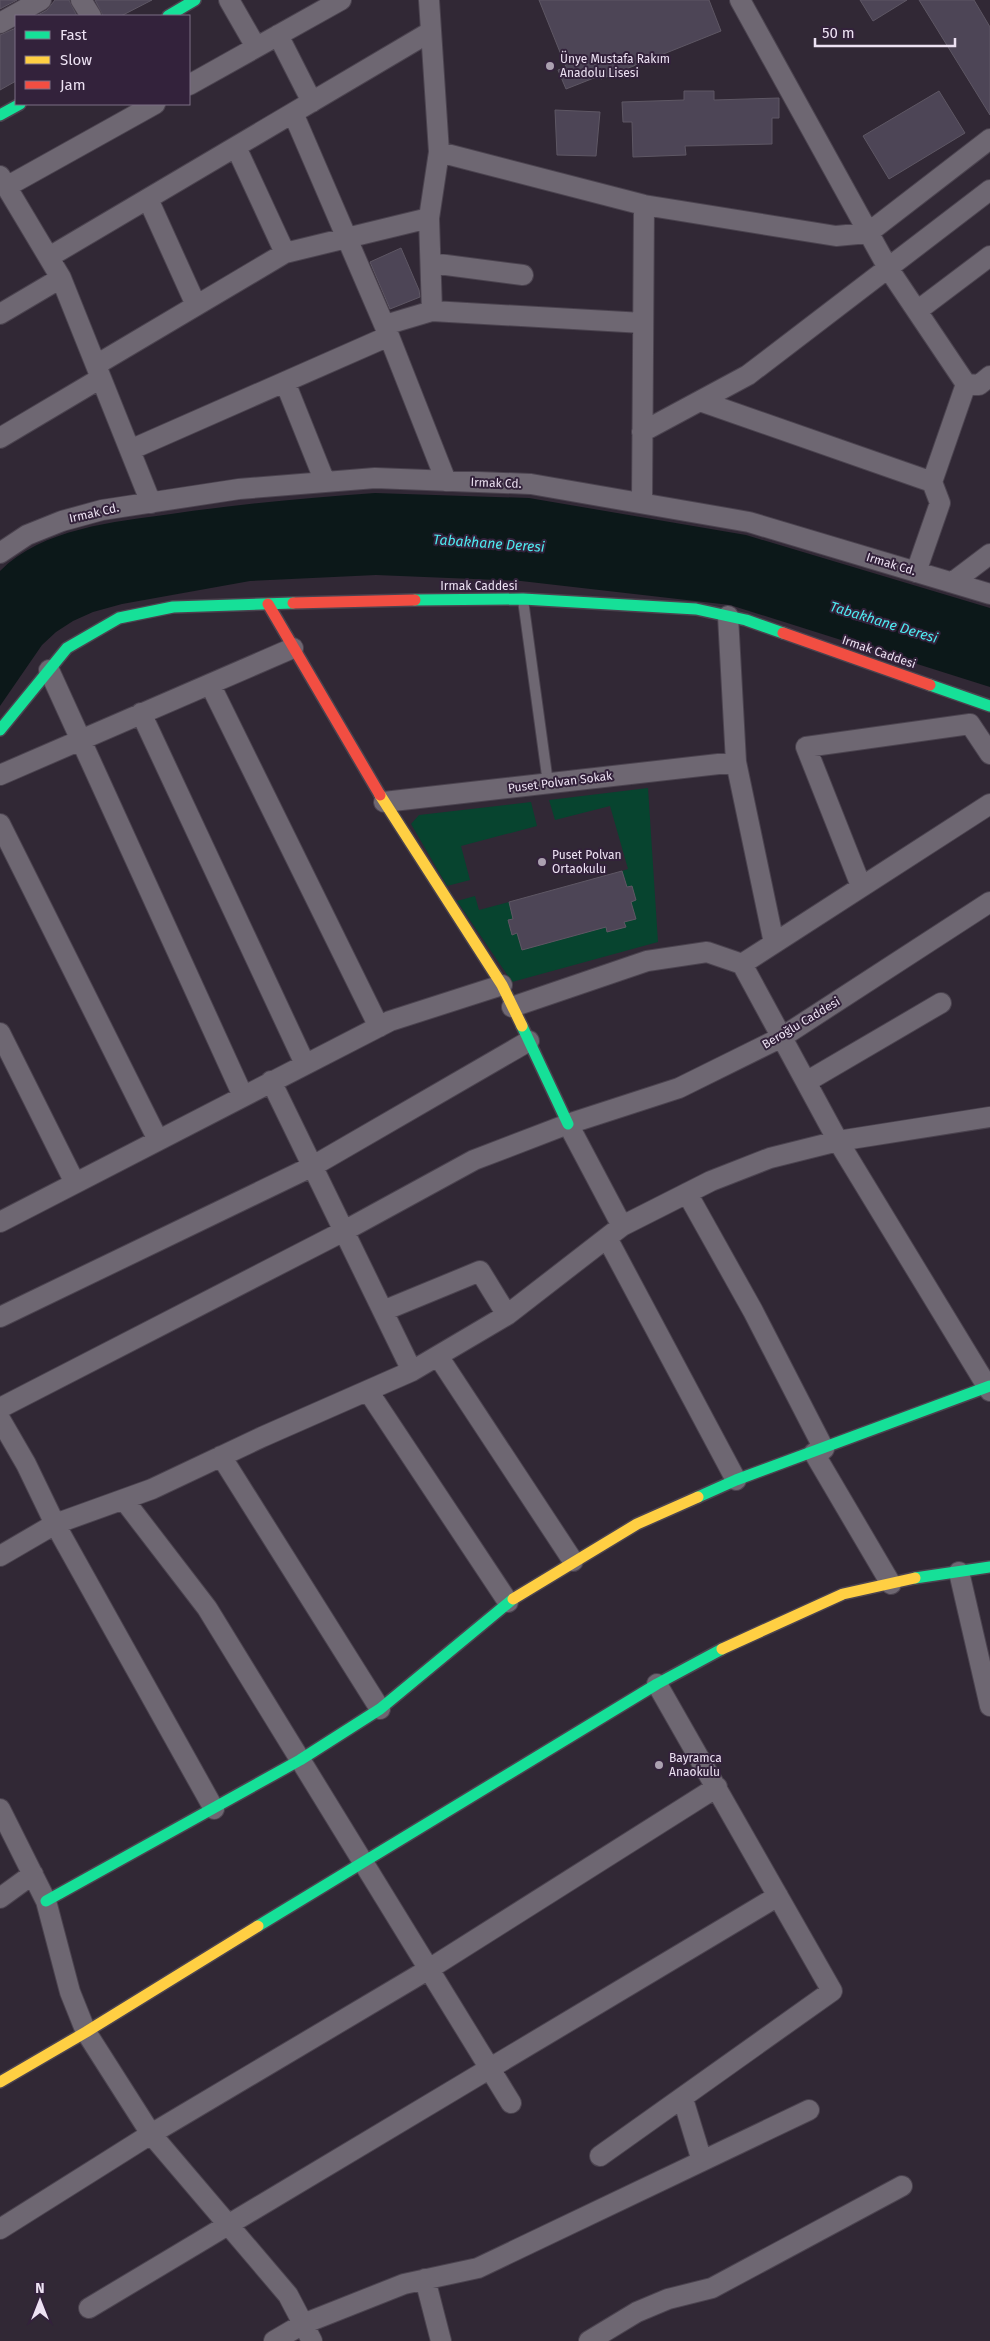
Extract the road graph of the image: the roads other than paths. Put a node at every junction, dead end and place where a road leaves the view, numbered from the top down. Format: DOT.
graph roads {
  1 [pos="40,0"];
  2 [pos="81,0"];
  3 [pos="195,0"];
  4 [pos="229,0"];
  5 [pos="341,0"];
  6 [pos="429,0"];
  7 [pos="740,0"];
  8 [pos="90,15"];
  9 [pos="170,15"];
  10 [pos="0,23"];
  11 [pos="430,32"];
  12 [pos="278,35"];
  13 [pos="256,47"];
  14 [pos="190,84"];
  15 [pos="312,102"];
  16 [pos="18,105"];
  17 [pos="153,105"];
  18 [pos="292,113"];
  19 [pos="0,116"];
  20 [pos="990,139"];
  21 [pos="236,147"];
  22 [pos="439,152"];
  23 [pos="3,181"];
  24 [pos="990,190"];
  25 [pos="148,199"];
  26 [pos="644,205"];
  27 [pos="429,218"];
  28 [pos="868,233"];
  29 [pos="348,238"];
  30 [pos="284,253"];
  31 [pos="49,258"];
  32 [pos="989,259"];
  33 [pos="430,263"];
  34 [pos="888,268"];
  35 [pos="523,275"];
  36 [pos="61,278"];
  37 [pos="196,305"];
  38 [pos="432,312"];
  39 [pos="917,312"];
  40 [pos="0,314"];
  41 [pos="643,323"];
  42 [pos="387,331"];
  43 [pos="98,371"];
  44 [pos="990,376"];
  45 [pos="286,382"];
  46 [pos="966,384"];
  47 [pos="700,400"];
  48 [pos="642,432"];
  49 [pos="0,438"];
  50 [pos="130,450"];
  51 [pos="446,481"];
  52 [pos="325,482"];
  53 [pos="932,482"];
  54 [pos="150,503"];
  55 [pos="642,503"];
  56 [pos="0,553"];
  57 [pos="990,554"];
  58 [pos="916,572"];
  59 [pos="953,582"];
  60 [pos="990,594"];
  61 [pos="523,599"];
  62 [pos="268,604"];
  63 [pos="728,616"];
  64 [pos="293,648"];
  65 [pos="49,670"];
  66 [pos="210,684"];
  67 [pos="990,706"];
  68 [pos="141,713"];
  69 [pos="0,730"];
  70 [pos="81,739"];
  71 [pos="990,754"];
  72 [pos="736,762"];
  73 [pos="0,774"];
  74 [pos="548,784"];
  75 [pos="384,802"];
  76 [pos="990,804"];
  77 [pos="0,824"];
  78 [pos="861,886"];
  79 [pos="990,902"];
  80 [pos="774,943"];
  81 [pos="742,964"];
  82 [pos="502,985"];
  83 [pos="941,1003"];
  84 [pos="512,1007"];
  85 [pos="379,1027"];
  86 [pos="0,1033"];
  87 [pos="782,1037"];
  88 [pos="529,1041"];
  89 [pos="305,1064"];
  90 [pos="271,1081"];
  91 [pos="806,1082"];
  92 [pos="243,1096"];
  93 [pos="990,1117"];
  94 [pos="568,1124"];
  95 [pos="158,1140"];
  96 [pos="838,1141"];
  97 [pos="313,1166"];
  98 [pos="75,1183"];
  99 [pos="687,1193"];
  100 [pos="0,1222"];
  101 [pos="344,1231"];
  102 [pos="614,1232"];
  103 [pos="383,1311"];
  104 [pos="507,1315"];
  105 [pos="0,1317"];
  106 [pos="438,1356"];
  107 [pos="412,1372"];
  108 [pos="989,1388"];
  109 [pos="368,1391"];
  110 [pos="0,1408"];
  111 [pos="0,1419"];
  112 [pos="819,1451"];
  113 [pos="221,1456"];
  114 [pos="736,1480"];
  115 [pos="124,1500"];
  116 [pos="55,1524"];
  117 [pos="0,1556"];
  118 [pos="573,1561"];
  119 [pos="990,1567"];
  120 [pos="959,1572"];
  121 [pos="891,1584"];
  122 [pos="508,1602"];
  123 [pos="657,1684"];
  124 [pos="990,1706"];
  125 [pos="380,1709"];
  126 [pos="300,1760"];
  127 [pos="717,1787"];
  128 [pos="0,1809"];
  129 [pos="214,1809"];
  130 [pos="363,1861"];
  131 [pos="32,1874"];
  132 [pos="778,1896"];
  133 [pos="0,1898"];
  134 [pos="46,1900"];
  135 [pos="429,1968"];
  136 [pos="86,2032"];
  137 [pos="490,2069"];
  138 [pos="0,2082"];
  139 [pos="684,2099"];
  140 [pos="511,2103"];
  141 [pos="809,2110"];
  142 [pos="150,2134"];
  143 [pos="600,2156"];
  144 [pos="702,2161"];
  145 [pos="902,2186"];
  146 [pos="229,2225"];
  147 [pos="0,2229"];
  148 [pos="425,2280"];
  149 [pos="89,2308"];
  150 [pos="308,2333"];
  151 [pos="274,2341"];
  152 [pos="441,2341"];
  153 [pos="589,2341"];
  1 -- 10 [label="street"];
  2 -- 8 [label="street"];
  3 -- 9 [label="street"];
  4 -- 13 [label="street"];
  5 -- 12 [label="street"];
  6 -- 11 [label="street"];
  7 -- 28 [label="street"];
  11 -- 15 [label="street"];
  11 -- 22 [label="street"];
  12 -- 13 [label="street"];
  12 -- 15 [label="street"];
  13 -- 14 [label="street"];
  15 -- 18 [label="street"];
  16 -- 19 [label="street"];
  17 -- 23 [label="street"];
  18 -- 21 [label="street"];
  18 -- 29 [label="street"];
  20 -- 28 [label="street"];
  21 -- 25 [label="street"];
  21 -- 30 [label="street"];
  22 -- 26 [label="street"];
  22 -- 27 [label="street"];
  23 -- 31 [label="street"];
  24 -- 34 [label="street"];
  25 -- 31 [label="street"];
  25 -- 37 [label="street"];
  26 -- 28 [label="street"];
  26 -- 41 [label="street"];
  27 -- 29 [label="street"];
  27 -- 33 [label="street"];
  28 -- 34 [label="street"];
  29 -- 30 [label="street"];
  29 -- 42 [label="street"];
  30 -- 37 [label="street"];
  31 -- 36 [label="street"];
  32 -- 39 [label="street"];
  33 -- 35 [label="street"];
  33 -- 38 [label="street"];
  34 -- 39 [label="street"];
  34 -- 47 [label="street"];
  36 -- 40 [label="street"];
  36 -- 43 [label="street"];
  37 -- 43 [label="street"];
  38 -- 41 [label="street"];
  38 -- 42 [label="street"];
  39 -- 46 [label="street"];
  41 -- 48 [label="street"];
  42 -- 45 [label="street"];
  42 -- 51 [label="street"];
  43 -- 49 [label="street"];
  43 -- 50 [label="street"];
  44 -- 46 [label="street"];
  45 -- 50 [label="street"];
  45 -- 52 [label="street"];
  46 -- 53 [label="street"];
  47 -- 48 [label="street"];
  47 -- 53 [label="street"];
  48 -- 55 [label="street"];
  50 -- 54 [label="street"];
  51 -- 52 [label="street, Irmak Cd."];
  51 -- 55 [label="street, Irmak Cd."];
  52 -- 54 [label="street, Irmak Cd."];
  53 -- 58 [label="street"];
  54 -- 56 [label="street, Irmak Cd."];
  55 -- 58 [label="street, Irmak Cd."];
  57 -- 59 [label="street"];
  58 -- 59 [label="street, Irmak Cd."];
  59 -- 60 [label="street, Irmak Cd."];
  61 -- 62 [label="street, Irmak Caddesi"];
  61 -- 63 [label="street, Irmak Caddesi"];
  61 -- 74 [label="lane"];
  62 -- 64 [label="street"];
  62 -- 65 [label="street, Irmak Caddesi"];
  63 -- 67 [label="street, Irmak Caddesi"];
  63 -- 72 [label="street"];
  64 -- 66 [label="street"];
  64 -- 75 [label="street"];
  65 -- 69 [label="street, Irmak Caddesi"];
  65 -- 70 [label="street"];
  66 -- 68 [label="street"];
  66 -- 85 [label="street"];
  68 -- 70 [label="street"];
  68 -- 89 [label="street"];
  70 -- 73 [label="street"];
  70 -- 92 [label="street"];
  71 -- 78 [label="street"];
  72 -- 74 [label="street, Puset Polvan Sokak"];
  72 -- 80 [label="street"];
  74 -- 75 [label="street, Puset Polvan Sokak"];
  75 -- 82 [label="street"];
  76 -- 78 [label="street"];
  77 -- 95 [label="street"];
  78 -- 80 [label="street"];
  79 -- 87 [label="street, Beroğlu Caddesi"];
  80 -- 81 [label="street"];
  81 -- 84 [label="street"];
  81 -- 87 [label="street"];
  82 -- 84 [label="street"];
  82 -- 85 [label="street"];
  83 -- 91 [label="street"];
  84 -- 88 [label="street"];
  85 -- 89 [label="street"];
  86 -- 98 [label="street"];
  87 -- 91 [label="street"];
  87 -- 94 [label="street, Beroğlu Caddesi"];
  88 -- 94 [label="street"];
  88 -- 97 [label="street"];
  89 -- 90 [label="street"];
  90 -- 92 [label="street"];
  90 -- 97 [label="street"];
  91 -- 96 [label="street"];
  92 -- 95 [label="street"];
  93 -- 96 [label="street"];
  94 -- 101 [label="street, Beroğlu Caddesi"];
  94 -- 102 [label="street"];
  95 -- 98 [label="street"];
  96 -- 99 [label="street"];
  96 -- 108 [label="street"];
  97 -- 101 [label="street"];
  97 -- 105 [label="street"];
  98 -- 100 [label="street"];
  99 -- 102 [label="street"];
  99 -- 112 [label="street"];
  101 -- 103 [label="street"];
  101 -- 110 [label="street, Beroğlu Caddesi"];
  102 -- 104 [label="street"];
  102 -- 114 [label="street"];
  103 -- 104 [label="street"];
  103 -- 107 [label="street"];
  104 -- 106 [label="street"];
  106 -- 107 [label="street"];
  106 -- 118 [label="street"];
  107 -- 109 [label="street"];
  108 -- 112 [label="street"];
  109 -- 113 [label="street"];
  109 -- 122 [label="street"];
  111 -- 116 [label="street"];
  112 -- 114 [label="street"];
  112 -- 121 [label="street"];
  113 -- 115 [label="street"];
  113 -- 125 [label="street"];
  114 -- 118 [label="street"];
  115 -- 116 [label="street"];
  115 -- 126 [label="street"];
  116 -- 117 [label="street"];
  116 -- 129 [label="street"];
  118 -- 122 [label="street"];
  119 -- 120 [label="street"];
  120 -- 121 [label="street"];
  120 -- 124 [label="street"];
  121 -- 123 [label="street"];
  122 -- 125 [label="street"];
  123 -- 127 [label="street"];
  123 -- 130 [label="street"];
  125 -- 126 [label="street"];
  126 -- 129 [label="street"];
  126 -- 130 [label="street"];
  127 -- 132 [label="street"];
  127 -- 135 [label="street"];
  128 -- 131 [label="street"];
  129 -- 134 [label="street"];
  130 -- 135 [label="street"];
  130 -- 136 [label="street"];
  131 -- 133 [label="street"];
  131 -- 134 [label="street"];
  132 -- 137 [label="street"];
  132 -- 139 [label="street"];
  134 -- 136 [label="street"];
  135 -- 137 [label="street"];
  135 -- 142 [label="street"];
  136 -- 138 [label="street"];
  136 -- 142 [label="street"];
  137 -- 140 [label="street"];
  137 -- 146 [label="street"];
  139 -- 143 [label="street"];
  139 -- 144 [label="street"];
  141 -- 144 [label="street"];
  142 -- 146 [label="street"];
  142 -- 147 [label="street"];
  144 -- 148 [label="street"];
  145 -- 153 [label="street"];
  146 -- 149 [label="street"];
  146 -- 150 [label="street"];
  148 -- 150 [label="street"];
  148 -- 152 [label="street"];
  150 -- 151 [label="street"];
}
